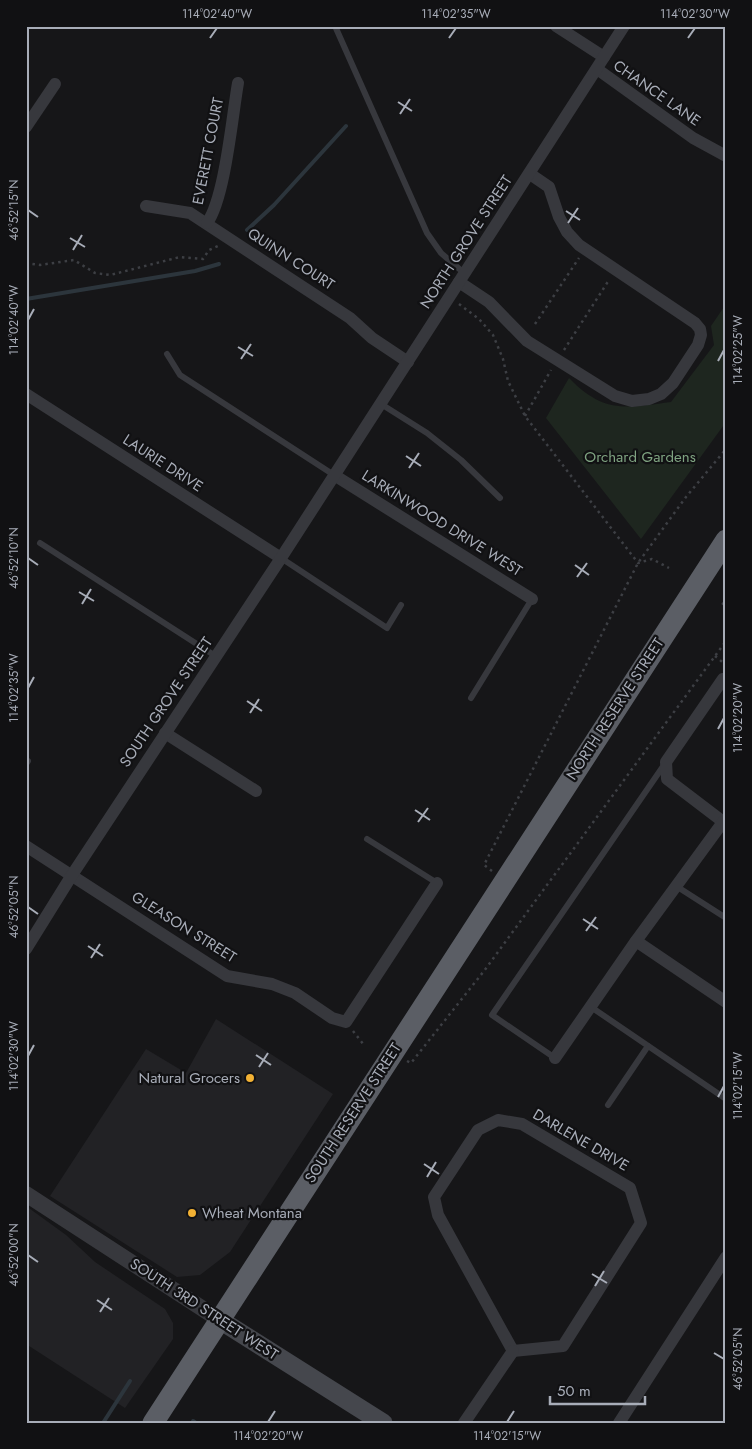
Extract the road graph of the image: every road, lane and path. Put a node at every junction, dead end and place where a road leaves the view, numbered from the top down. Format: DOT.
graph roads {
  1 [pos="335,26"];
  2 [pos="556,26"];
  3 [pos="624,26"];
  4 [pos="604,57"];
  5 [pos="597,69"];
  6 [pos="238,82"];
  7 [pos="55,84"];
  8 [pos="26,127"];
  9 [pos="726,156"];
  10 [pos="530,174"];
  11 [pos="146,206"];
  12 [pos="207,223"];
  13 [pos="218,246"];
  14 [pos="580,256"];
  15 [pos="26,263"];
  16 [pos="613,275"];
  17 [pos="462,277"];
  18 [pos="449,296"];
  19 [pos="535,324"];
  20 [pos="564,350"];
  21 [pos="167,354"];
  22 [pos="408,362"];
  23 [pos="553,367"];
  24 [pos="26,394"];
  25 [pos="381,404"];
  26 [pos="524,416"];
  27 [pos="726,449"];
  28 [pos="334,474"];
  29 [pos="500,498"];
  30 [pos="726,540"];
  31 [pos="40,543"];
  32 [pos="281,558"];
  33 [pos="638,563"];
  34 [pos="669,568"];
  35 [pos="532,599"];
  36 [pos="722,603"];
  37 [pos="401,605"];
  38 [pos="726,606"];
  39 [pos="726,641"];
  40 [pos="715,656"];
  41 [pos="217,657"];
  42 [pos="726,665"];
  43 [pos="723,679"];
  44 [pos="470,698"];
  45 [pos="164,733"];
  46 [pos="666,762"];
  47 [pos="256,791"];
  48 [pos="724,823"];
  49 [pos="367,839"];
  50 [pos="26,846"];
  51 [pos="72,875"];
  52 [pos="505,879"];
  53 [pos="437,883"];
  54 [pos="676,886"];
  55 [pos="726,918"];
  56 [pos="636,941"];
  57 [pos="26,949"];
  58 [pos="726,1002"];
  59 [pos="590,1007"];
  60 [pos="346,1022"];
  61 [pos="364,1045"];
  62 [pos="648,1046"];
  63 [pos="392,1052"];
  64 [pos="555,1058"];
  65 [pos="726,1099"];
  66 [pos="608,1105"];
  67 [pos="26,1194"];
  68 [pos="726,1257"];
  69 [pos="220,1320"];
  70 [pos="513,1351"];
  71 [pos="153,1423"];
  72 [pos="383,1423"];
  73 [pos="464,1423"];
  74 [pos="619,1423"];
  1 -- 17 [label="lane"];
  2 -- 4 [label="street"];
  3 -- 4 [label="street, NORTH GROVE STREET"];
  4 -- 5 [label="street, NORTH GROVE STREET"];
  5 -- 9 [label="street, CHANCE LANE"];
  5 -- 10 [label="street, NORTH GROVE STREET"];
  6 -- 12 [label="street, EVERETT COURT"];
  7 -- 8 [label="street"];
  10 -- 17 [label="street, NORTH GROVE STREET"];
  10 -- 17 [label="street"];
  11 -- 12 [label="street, QUINN COURT"];
  12 -- 22 [label="street, QUINN COURT"];
  13 -- 15 [label="path"];
  14 -- 19 [label="path"];
  16 -- 20 [label="path"];
  17 -- 18 [label="street, NORTH GROVE STREET"];
  18 -- 22 [label="street, NORTH GROVE STREET"];
  18 -- 26 [label="path"];
  21 -- 28 [label="lane"];
  22 -- 25 [label="street, NORTH GROVE STREET"];
  23 -- 26 [label="path"];
  24 -- 32 [label="street, LAURIE DRIVE"];
  25 -- 28 [label="street, NORTH GROVE STREET"];
  25 -- 29 [label="lane"];
  26 -- 33 [label="path"];
  27 -- 33 [label="path"];
  28 -- 32 [label="street, SOUTH GROVE STREET"];
  28 -- 35 [label="street, LARKINWOOD DRIVE WEST"];
  30 -- 52 [label="highway, NORTH RESERVE STREET"];
  31 -- 41 [label="lane"];
  32 -- 37 [label="lane"];
  32 -- 41 [label="street, SOUTH GROVE STREET"];
  33 -- 34 [label="path"];
  33 -- 52 [label="path"];
  35 -- 44 [label="lane"];
  36 -- 38 [label="path"];
  39 -- 40 [label="path"];
  40 -- 42 [label="path"];
  40 -- 63 [label="path"];
  41 -- 45 [label="street, SOUTH GROVE STREET"];
  43 -- 46 [label="street"];
  45 -- 47 [label="street"];
  45 -- 51 [label="street, SOUTH GROVE STREET"];
  46 -- 48 [label="street"];
  46 -- 64 [label="lane"];
  48 -- 54 [label="street"];
  49 -- 53 [label="lane"];
  50 -- 51 [label="street, GLEASON STREET"];
  51 -- 57 [label="street, SOUTH GROVE STREET"];
  51 -- 60 [label="street, GLEASON STREET"];
  52 -- 63 [label="highway, SOUTH RESERVE STREET"];
  53 -- 60 [label="street"];
  54 -- 55 [label="lane"];
  54 -- 56 [label="street"];
  56 -- 58 [label="street"];
  56 -- 59 [label="street"];
  59 -- 62 [label="lane"];
  59 -- 64 [label="street"];
  60 -- 61 [label="path"];
  62 -- 65 [label="lane"];
  62 -- 66 [label="lane"];
  63 -- 69 [label="highway, SOUTH RESERVE STREET"];
  67 -- 69 [label="street, SOUTH 3RD STREET WEST"];
  68 -- 74 [label="street"];
  69 -- 71 [label="highway, SOUTH RESERVE STREET"];
  69 -- 72 [label="main road, SOUTH 3RD STREET WEST"];
  70 -- 70 [label="street, DARLENE DRIVE"];
  70 -- 73 [label="street"];
}
